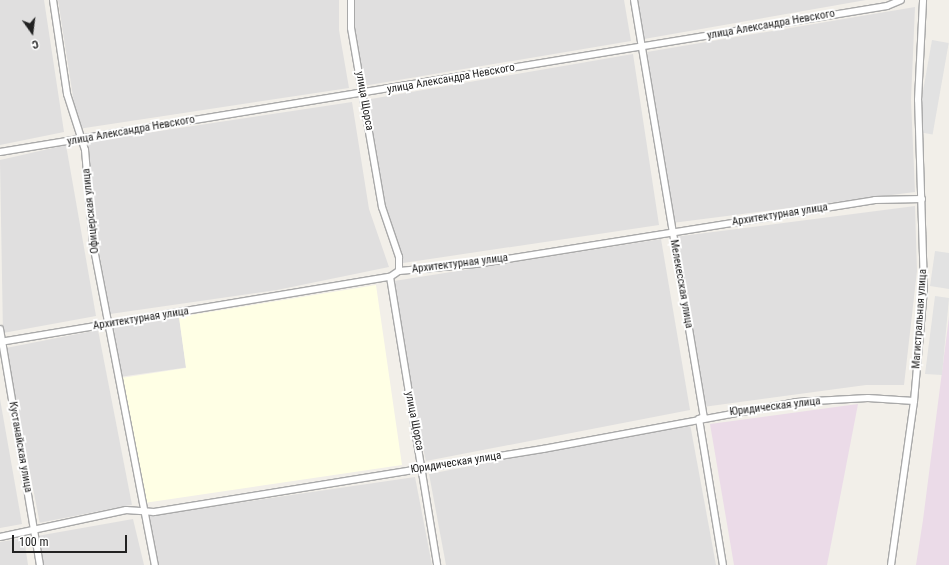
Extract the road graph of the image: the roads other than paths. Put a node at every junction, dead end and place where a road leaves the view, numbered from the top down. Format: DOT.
graph roads {
  1 [pos="53,0"];
  2 [pos="351,0"];
  3 [pos="634,0"];
  4 [pos="901,0"];
  5 [pos="923,0"];
  6 [pos="887,3"];
  7 [pos="643,47"];
  8 [pos="363,94"];
  9 [pos="81,140"];
  10 [pos="0,152"];
  11 [pos="922,199"];
  12 [pos="672,230"];
  13 [pos="399,271"];
  14 [pos="390,277"];
  15 [pos="110,322"];
  16 [pos="0,329"];
  17 [pos="1,342"];
  18 [pos="914,401"];
  19 [pos="701,418"];
  20 [pos="424,468"];
  21 [pos="142,510"];
  22 [pos="34,529"];
  23 [pos="0,538"];
  24 [pos="40,565"];
  25 [pos="155,565"];
  26 [pos="437,565"];
  27 [pos="723,565"];
  28 [pos="891,565"];
  1 -- 9 [label="street, Офицерская улица"];
  2 -- 8 [label="street, улица Щорса"];
  3 -- 7 [label="street, Мелекесская улица"];
  4 -- 6 [label="street, улица Александра Невского"];
  5 -- 11 [label="street, Магистральная улица"];
  6 -- 7 [label="street, улица Александра Невского"];
  7 -- 8 [label="street, улица Александра Невского"];
  7 -- 12 [label="street, Мелекесская улица"];
  8 -- 9 [label="street, улица Александра Невского"];
  8 -- 13 [label="street, улица Щорса"];
  9 -- 10 [label="street, улица Александра Невского"];
  9 -- 15 [label="street, Офицерская улица"];
  11 -- 12 [label="street, Архитектурная улица"];
  11 -- 18 [label="street, Магистральная улица"];
  12 -- 13 [label="street, Архитектурная улица"];
  12 -- 19 [label="street, Мелекесская улица"];
  13 -- 14 [label="street, Архитектурная улица"];
  14 -- 15 [label="street, Архитектурная улица"];
  14 -- 20 [label="street, улица Щорса"];
  15 -- 17 [label="street, Архитектурная улица"];
  15 -- 21 [label="street, Офицерская улица"];
  16 -- 17 [label="street, Кустанайская улица"];
  17 -- 22 [label="street, Кустанайская улица"];
  18 -- 19 [label="street, Юридическая улица"];
  18 -- 28 [label="street, Магистральная улица"];
  19 -- 20 [label="street, Юридическая улица"];
  19 -- 27 [label="street, Мелекесская улица"];
  20 -- 21 [label="street, Юридическая улица"];
  20 -- 26 [label="street, улица Щорса"];
  21 -- 22 [label="street, Юридическая улица"];
  21 -- 25 [label="street, Офицерская улица"];
  22 -- 23 [label="street, Юридическая улица"];
  22 -- 24 [label="street, Кустанайская улица"];
}
